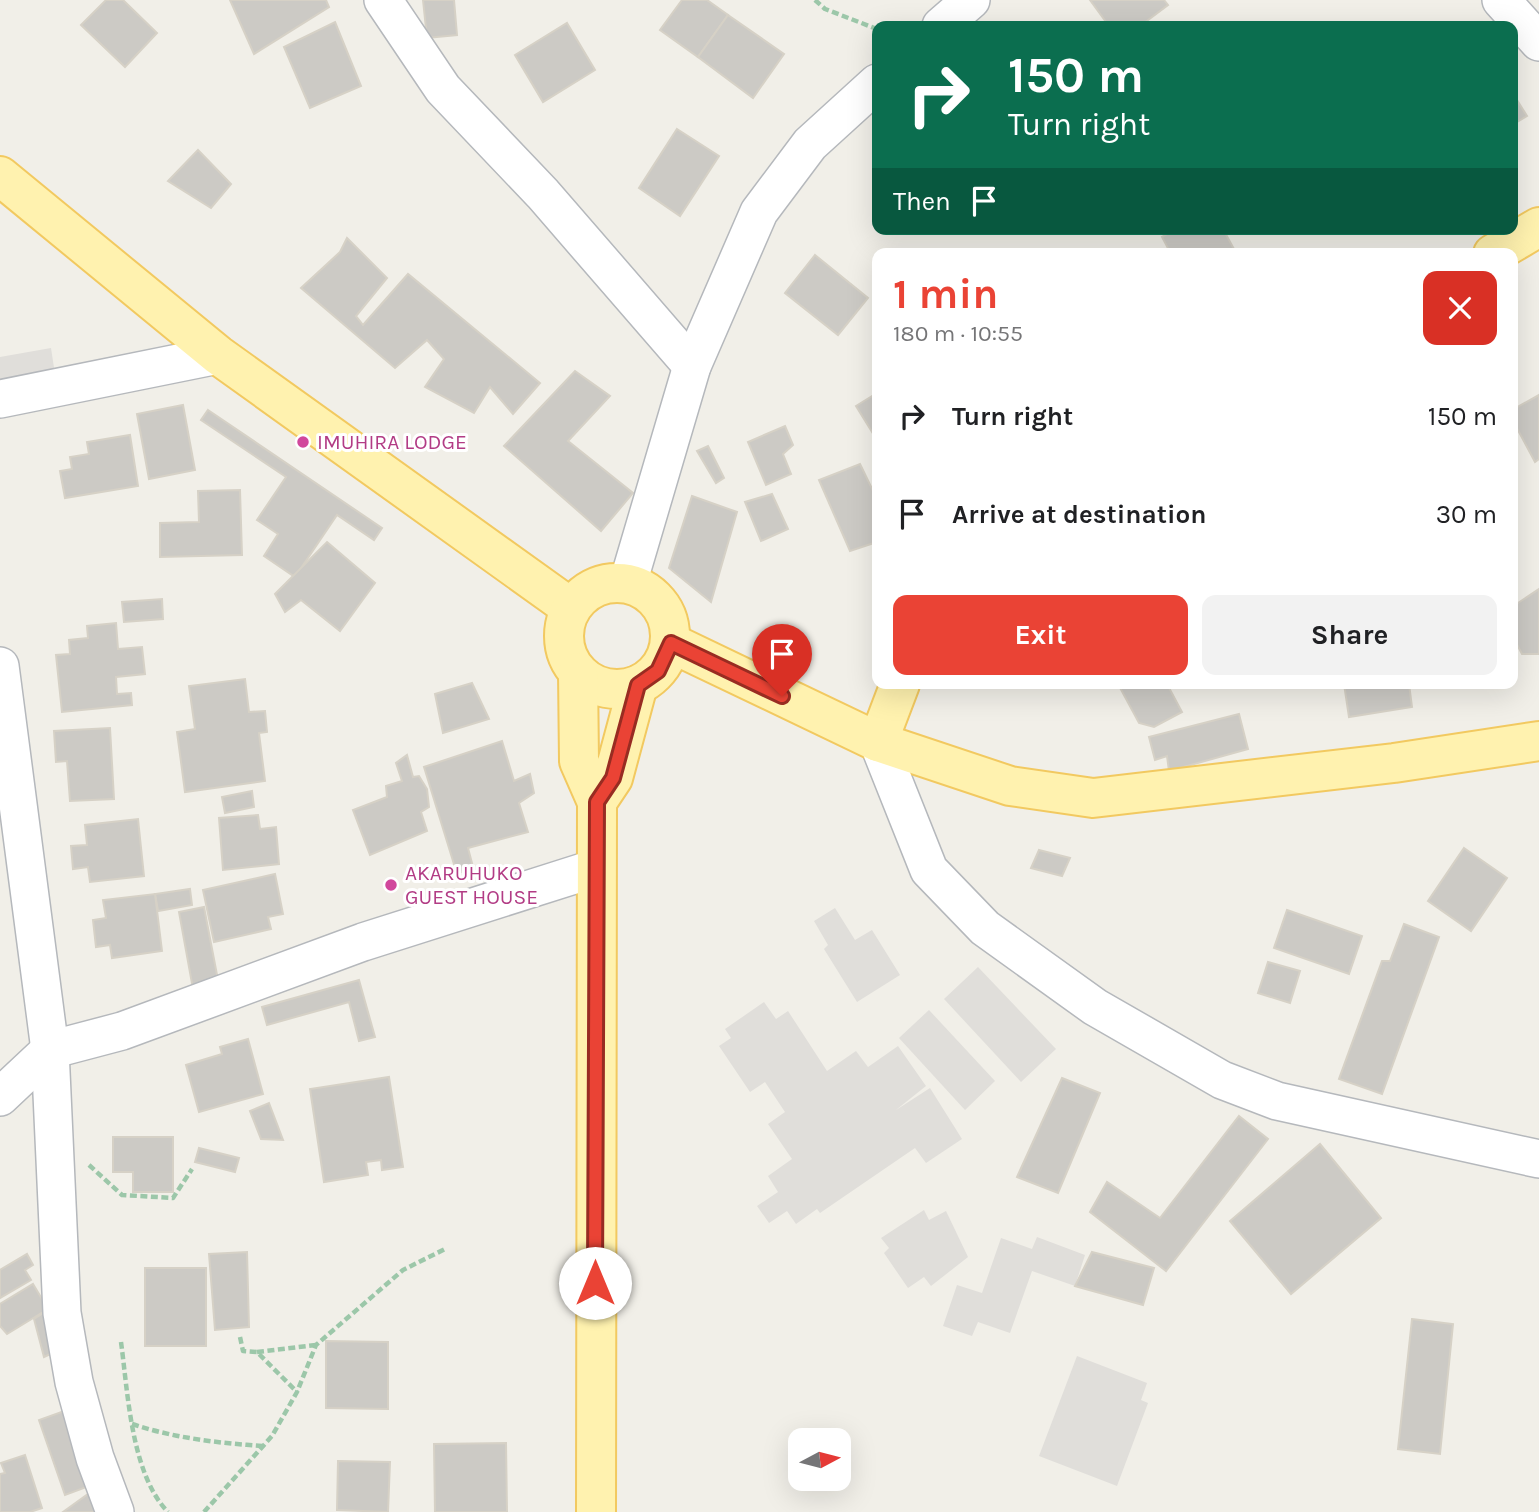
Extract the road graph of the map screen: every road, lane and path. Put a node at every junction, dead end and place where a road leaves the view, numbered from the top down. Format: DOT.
graph roads {
  1 [pos="383,0"];
  2 [pos="814,0"];
  3 [pos="971,0"];
  4 [pos="1500,0"];
  5 [pos="947,21"];
  6 [pos="872,27"];
  7 [pos="1539,42"];
  8 [pos="872,88"];
  9 [pos="0,176"];
  10 [pos="1539,227"];
  11 [pos="1503,248"];
  12 [pos="219,355"];
  13 [pos="692,366"];
  14 [pos="0,399"];
  15 [pos="628,583"];
  16 [pos="571,608"];
  17 [pos="671,643"];
  18 [pos="0,666"];
  19 [pos="578,672"];
  20 [pos="638,685"];
  21 [pos="898,689"];
  22 [pos="1539,741"];
  23 [pos="878,742"];
  24 [pos="597,802"];
  25 [pos="596,868"];
  26 [pos="50,1050"];
  27 [pos="0,1097"];
  28 [pos="1539,1159"];
  29 [pos="55,1165"];
  30 [pos="192,1169"];
  31 [pos="447,1248"];
  32 [pos="240,1337"];
  33 [pos="121,1342"];
  34 [pos="316,1345"];
  35 [pos="257,1352"];
  36 [pos="297,1392"];
  37 [pos="132,1424"];
  38 [pos="263,1446"];
  39 [pos="115,1512"];
  40 [pos="168,1512"];
  41 [pos="204,1512"];
  42 [pos="596,1512"];
  1 -- 13 [label="street"];
  2 -- 6 [label="path"];
  3 -- 5 [label="street"];
  4 -- 7 [label="street"];
  8 -- 13 [label="street"];
  9 -- 12 [label="main road"];
  10 -- 11 [label="main road"];
  12 -- 14 [label="street"];
  12 -- 16 [label="main road"];
  13 -- 15 [label="street"];
  15 -- 16 [label="main road"];
  15 -- 17 [label="main road"];
  16 -- 19 [label="main road"];
  17 -- 20 [label="main road"];
  17 -- 23 [label="main road"];
  18 -- 26 [label="street"];
  19 -- 20 [label="main road"];
  19 -- 24 [label="main road"];
  20 -- 24 [label="main road"];
  21 -- 23 [label="main road"];
  22 -- 23 [label="main road"];
  23 -- 28 [label="street"];
  24 -- 25 [label="main road"];
  25 -- 26 [label="street"];
  25 -- 42 [label="main road"];
  26 -- 27 [label="street"];
  26 -- 29 [label="street"];
  29 -- 30 [label="path"];
  29 -- 39 [label="street"];
  31 -- 34 [label="path"];
  32 -- 35 [label="path"];
  33 -- 37 [label="path"];
  34 -- 35 [label="path"];
  34 -- 36 [label="path"];
  35 -- 36 [label="path"];
  36 -- 38 [label="path"];
  37 -- 38 [label="path"];
  37 -- 40 [label="path"];
  38 -- 41 [label="path"];
}
